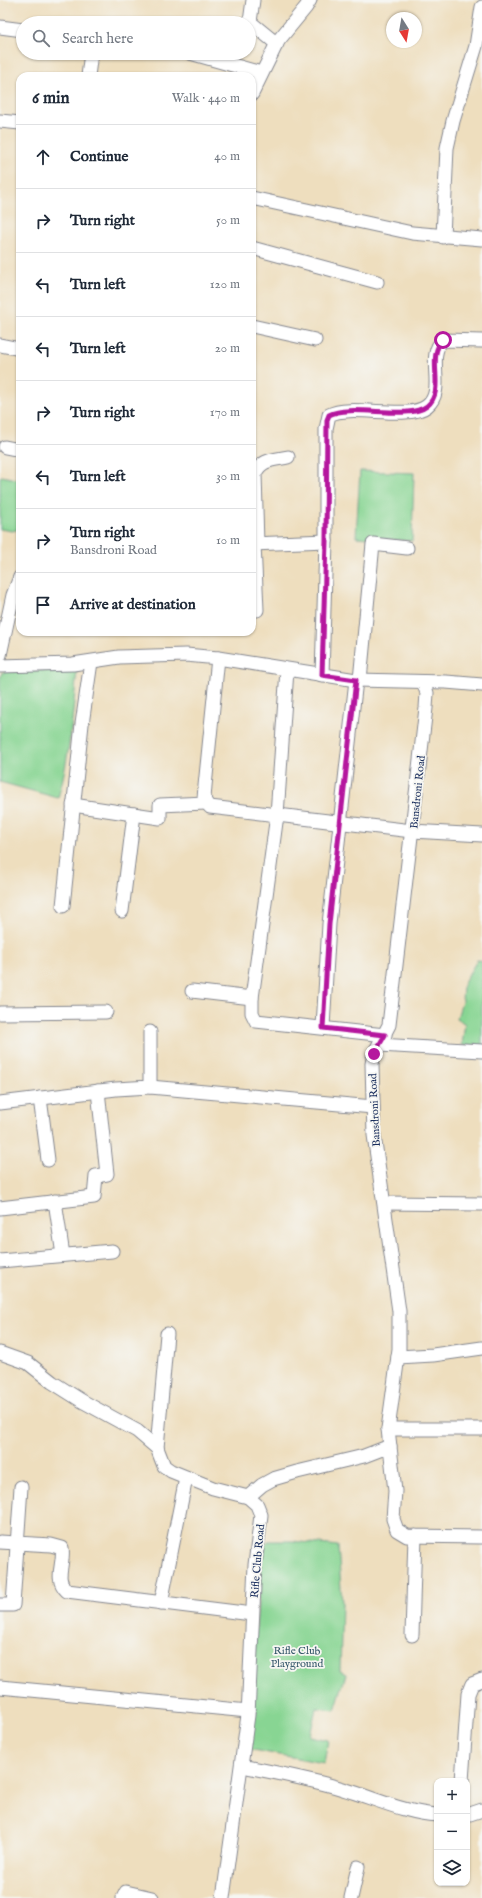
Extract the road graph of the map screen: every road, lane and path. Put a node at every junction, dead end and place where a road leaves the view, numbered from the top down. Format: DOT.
graph roads {
  1 [pos="253,0"];
  2 [pos="310,0"];
  3 [pos="482,7"];
  4 [pos="251,16"];
  5 [pos="0,27"];
  6 [pos="256,27"];
  7 [pos="16,29"];
  8 [pos="277,44"];
  9 [pos="90,60"];
  10 [pos="215,60"];
  11 [pos="89,72"];
  12 [pos="261,73"];
  13 [pos="256,85"];
  14 [pos="0,121"];
  15 [pos="16,123"];
  16 [pos="256,199"];
  17 [pos="442,237"];
  18 [pos="482,239"];
  19 [pos="256,249"];
  20 [pos="377,282"];
  21 [pos="256,327"];
  22 [pos="315,340"];
  23 [pos="482,341"];
  24 [pos="0,345"];
  25 [pos="16,349"];
  26 [pos="5,447"];
  27 [pos="16,449"];
  28 [pos="288,457"];
  29 [pos="256,474"];
  30 [pos="326,541"];
  31 [pos="256,544"];
  32 [pos="407,548"];
  33 [pos="16,584"];
  34 [pos="256,588"];
  35 [pos="6,603"];
  36 [pos="257,610"];
  37 [pos="0,655"];
  38 [pos="218,658"];
  39 [pos="91,662"];
  40 [pos="0,666"];
  41 [pos="287,670"];
  42 [pos="322,675"];
  43 [pos="358,680"];
  44 [pos="423,682"];
  45 [pos="482,685"];
  46 [pos="206,803"];
  47 [pos="73,805"];
  48 [pos="134,814"];
  49 [pos="277,815"];
  50 [pos="341,822"];
  51 [pos="412,831"];
  52 [pos="482,835"];
  53 [pos="63,906"];
  54 [pos="122,911"];
  55 [pos="192,991"];
  56 [pos="252,998"];
  57 [pos="106,1012"];
  58 [pos="0,1013"];
  59 [pos="323,1028"];
  60 [pos="150,1032"];
  61 [pos="382,1040"];
  62 [pos="482,1051"];
  63 [pos="150,1087"];
  64 [pos="98,1091"];
  65 [pos="40,1098"];
  66 [pos="0,1103"];
  67 [pos="373,1107"];
  68 [pos="48,1160"];
  69 [pos="55,1201"];
  70 [pos="385,1203"];
  71 [pos="482,1204"];
  72 [pos="0,1208"];
  73 [pos="112,1251"];
  74 [pos="63,1255"];
  75 [pos="0,1261"];
  76 [pos="168,1334"];
  77 [pos="482,1348"];
  78 [pos="0,1353"];
  79 [pos="398,1357"];
  80 [pos="388,1429"];
  81 [pos="482,1429"];
  82 [pos="390,1446"];
  83 [pos="157,1448"];
  84 [pos="186,1478"];
  85 [pos="21,1487"];
  86 [pos="248,1497"];
  87 [pos="414,1536"];
  88 [pos="482,1537"];
  89 [pos="0,1542"];
  90 [pos="18,1543"];
  91 [pos="161,1603"];
  92 [pos="0,1605"];
  93 [pos="252,1614"];
  94 [pos="412,1635"];
  95 [pos="482,1680"];
  96 [pos="0,1687"];
  97 [pos="248,1711"];
  98 [pos="242,1766"];
  99 [pos="462,1778"];
  100 [pos="482,1810"];
  101 [pos="470,1814"];
  102 [pos="434,1815"];
  103 [pos="358,1867"];
  104 [pos="123,1898"];
  105 [pos="152,1898"];
  106 [pos="223,1898"];
  107 [pos="351,1898"];
  1 -- 4 [label="street"];
  2 -- 8 [label="street"];
  3 -- 17 [label="street"];
  5 -- 7 [label="street"];
  6 -- 8 [label="street"];
  8 -- 12 [label="street"];
  9 -- 11 [label="street"];
  10 -- 12 [label="street"];
  12 -- 13 [label="street"];
  14 -- 15 [label="street"];
  16 -- 17 [label="street"];
  17 -- 18 [label="street"];
  19 -- 20 [label="street"];
  21 -- 22 [label="street"];
  23 -- 30 [label="street"];
  24 -- 25 [label="street"];
  26 -- 27 [label="street"];
  28 -- 29 [label="street"];
  30 -- 31 [label="street"];
  30 -- 42 [label="street"];
  32 -- 43 [label="street"];
  33 -- 35 [label="street"];
  34 -- 36 [label="street"];
  35 -- 37 [label="street"];
  38 -- 39 [label="street"];
  38 -- 41 [label="street"];
  38 -- 46 [label="street"];
  39 -- 40 [label="street"];
  39 -- 47 [label="street"];
  41 -- 42 [label="street"];
  41 -- 49 [label="street"];
  42 -- 43 [label="street"];
  43 -- 44 [label="street"];
  43 -- 50 [label="street"];
  44 -- 45 [label="street"];
  44 -- 51 [label="street, Bansdroni Road"];
  46 -- 48 [label="street"];
  46 -- 49 [label="street"];
  47 -- 48 [label="street"];
  47 -- 53 [label="street"];
  48 -- 54 [label="street"];
  49 -- 50 [label="street"];
  49 -- 56 [label="street"];
  50 -- 51 [label="street"];
  50 -- 59 [label="street"];
  51 -- 52 [label="street"];
  51 -- 61 [label="street, Bansdroni Road"];
  55 -- 56 [label="street"];
  56 -- 59 [label="street"];
  57 -- 58 [label="street"];
  59 -- 61 [label="street"];
  60 -- 63 [label="street"];
  61 -- 62 [label="street"];
  61 -- 67 [label="street, Bansdroni Road"];
  63 -- 64 [label="street"];
  63 -- 67 [label="street"];
  64 -- 65 [label="street"];
  64 -- 69 [label="street"];
  65 -- 66 [label="street"];
  65 -- 68 [label="street"];
  67 -- 70 [label="street, Bansdroni Road"];
  69 -- 72 [label="street"];
  69 -- 74 [label="street"];
  70 -- 71 [label="street"];
  70 -- 79 [label="street, Bansdroni Road"];
  73 -- 74 [label="street"];
  74 -- 75 [label="street"];
  76 -- 83 [label="street"];
  77 -- 79 [label="street"];
  78 -- 83 [label="street"];
  79 -- 80 [label="street, Bansdroni Road"];
  80 -- 81 [label="street"];
  80 -- 82 [label="street, Bansdroni Road"];
  82 -- 86 [label="street"];
  82 -- 87 [label="street, Bansdroni Road"];
  83 -- 84 [label="street"];
  84 -- 86 [label="street"];
  84 -- 91 [label="street"];
  85 -- 90 [label="street"];
  86 -- 93 [label="street, Rifle Club Road"];
  87 -- 88 [label="street"];
  87 -- 94 [label="street"];
  89 -- 90 [label="street"];
  90 -- 91 [label="street"];
  90 -- 92 [label="street"];
  91 -- 93 [label="street"];
  93 -- 97 [label="street, Rifle Club Road"];
  95 -- 99 [label="street"];
  96 -- 97 [label="street"];
  97 -- 98 [label="street, Rifle Club Road"];
  98 -- 102 [label="street"];
  98 -- 106 [label="street, Rifle Club Road"];
  100 -- 101 [label="street"];
  103 -- 107 [label="street"];
  104 -- 105 [label="street"];
}
